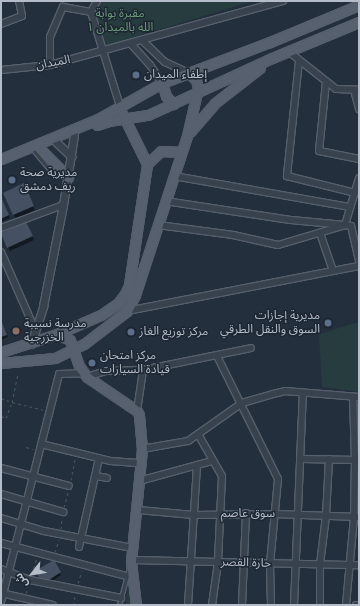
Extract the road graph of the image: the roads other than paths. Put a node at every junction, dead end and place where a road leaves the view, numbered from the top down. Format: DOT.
graph roads {
  1 [pos="19,1"];
  2 [pos="97,1"];
  3 [pos="283,1"];
  4 [pos="274,2"];
  5 [pos="62,4"];
  6 [pos="359,4"];
  7 [pos="91,12"];
  8 [pos="359,22"];
  9 [pos="1,24"];
  10 [pos="144,40"];
  11 [pos="131,44"];
  12 [pos="105,51"];
  13 [pos="288,51"];
  14 [pos="272,58"];
  15 [pos="299,61"];
  16 [pos="50,65"];
  17 [pos="1,70"];
  18 [pos="189,73"];
  19 [pos="326,82"];
  20 [pos="162,83"];
  21 [pos="356,90"];
  22 [pos="198,92"];
  23 [pos="173,104"];
  24 [pos="120,106"];
  25 [pos="359,109"];
  26 [pos="125,119"];
  27 [pos="74,135"];
  28 [pos="187,136"];
  29 [pos="56,142"];
  30 [pos="37,150"];
  31 [pos="181,152"];
  32 [pos="71,156"];
  33 [pos="1,159"];
  34 [pos="359,159"];
  35 [pos="1,164"];
  36 [pos="147,164"];
  37 [pos="67,176"];
  38 [pos="174,176"];
  39 [pos="359,178"];
  40 [pos="354,193"];
  41 [pos="165,201"];
  42 [pos="64,204"];
  43 [pos="350,207"];
  44 [pos="158,225"];
  45 [pos="345,225"];
  46 [pos="1,228"];
  47 [pos="320,233"];
  48 [pos="1,252"];
  49 [pos="359,261"];
  50 [pos="359,266"];
  51 [pos="333,271"];
  52 [pos="127,311"];
  53 [pos="35,330"];
  54 [pos="57,334"];
  55 [pos="31,344"];
  56 [pos="251,348"];
  57 [pos="73,350"];
  58 [pos="1,352"];
  59 [pos="217,356"];
  60 [pos="1,363"];
  61 [pos="143,370"];
  62 [pos="85,375"];
  63 [pos="303,393"];
  64 [pos="356,397"];
  65 [pos="242,403"];
  66 [pos="137,411"];
  67 [pos="198,434"];
  68 [pos="40,447"];
  69 [pos="142,449"];
  70 [pos="99,458"];
  71 [pos="302,459"];
  72 [pos="329,459"];
  73 [pos="357,460"];
  74 [pos="212,461"];
  75 [pos="141,463"];
  76 [pos="197,465"];
  77 [pos="1,468"];
  78 [pos="34,476"];
  79 [pos="96,476"];
  80 [pos="106,478"];
  81 [pos="139,481"];
  82 [pos="69,486"];
  83 [pos="1,494"];
  84 [pos="25,502"];
  85 [pos="138,510"];
  86 [pos="63,512"];
  87 [pos="219,513"];
  88 [pos="246,513"];
  89 [pos="274,514"];
  90 [pos="297,514"];
  91 [pos="194,515"];
  92 [pos="326,516"];
  93 [pos="356,517"];
  94 [pos="1,518"];
  95 [pos="21,523"];
  96 [pos="81,538"];
  97 [pos="1,544"];
  98 [pos="79,546"];
  99 [pos="16,547"];
  100 [pos="132,548"];
  101 [pos="131,561"];
  102 [pos="192,561"];
  103 [pos="218,562"];
  104 [pos="242,562"];
  105 [pos="270,564"];
  106 [pos="295,564"];
  107 [pos="320,564"];
  108 [pos="348,565"];
  109 [pos="359,565"];
  110 [pos="1,569"];
  111 [pos="9,571"];
  112 [pos="126,576"];
  113 [pos="2,593"];
  114 [pos="121,598"];
  115 [pos="1,602"];
  116 [pos="53,605"];
  117 [pos="119,605"];
  118 [pos="136,605"];
  119 [pos="188,605"];
  120 [pos="212,605"];
  121 [pos="242,605"];
  122 [pos="271,605"];
  123 [pos="294,605"];
  124 [pos="320,605"];
  125 [pos="346,605"];
  1 -- 9 [label="street"];
  2 -- 7 [label="street"];
  3 -- 4 [label="street, الميدان"];
  4 -- 10 [label="street, الميدان"];
  5 -- 7 [label="street"];
  5 -- 16 [label="street"];
  6 -- 18 [label="main road"];
  7 -- 12 [label="street"];
  8 -- 13 [label="main road"];
  10 -- 11 [label="street, الميدان"];
  10 -- 18 [label="street"];
  11 -- 12 [label="street, الميدان"];
  11 -- 20 [label="street"];
  12 -- 16 [label="street, الميدان"];
  12 -- 24 [label="street"];
  13 -- 14 [label="main road"];
  13 -- 15 [label="street"];
  14 -- 22 [label="main road"];
  14 -- 28 [label="main road"];
  15 -- 19 [label="street"];
  15 -- 40 [label="street"];
  16 -- 17 [label="street, الميدان"];
  18 -- 20 [label="main road"];
  18 -- 22 [label="main road"];
  19 -- 21 [label="street"];
  19 -- 34 [label="street"];
  20 -- 23 [label="main road"];
  20 -- 24 [label="main road"];
  21 -- 25 [label="street"];
  22 -- 23 [label="main road"];
  22 -- 28 [label="main road"];
  23 -- 26 [label="main road"];
  24 -- 26 [label="main road"];
  24 -- 33 [label="main road"];
  26 -- 27 [label="main road"];
  26 -- 36 [label="main road"];
  27 -- 29 [label="main road"];
  27 -- 32 [label="street"];
  28 -- 31 [label="main road"];
  29 -- 30 [label="main road"];
  29 -- 32 [label="street"];
  30 -- 35 [label="main road"];
  30 -- 37 [label="main road"];
  31 -- 36 [label="main road"];
  31 -- 38 [label="main road"];
  32 -- 37 [label="street"];
  36 -- 54 [label="main road"];
  37 -- 42 [label="street"];
  38 -- 41 [label="main road"];
  38 -- 43 [label="street"];
  39 -- 40 [label="street"];
  40 -- 43 [label="street"];
  41 -- 44 [label="main road"];
  41 -- 45 [label="street"];
  42 -- 46 [label="street"];
  42 -- 53 [label="street"];
  43 -- 45 [label="street"];
  44 -- 47 [label="street"];
  44 -- 52 [label="main road"];
  45 -- 47 [label="street"];
  45 -- 49 [label="street"];
  47 -- 51 [label="street"];
  48 -- 53 [label="street"];
  50 -- 51 [label="street"];
  51 -- 52 [label="street"];
  52 -- 57 [label="main road"];
  53 -- 55 [label="street"];
  54 -- 55 [label="main road"];
  54 -- 57 [label="main road"];
  55 -- 58 [label="main road"];
  56 -- 59 [label="street"];
  57 -- 60 [label="main road"];
  57 -- 62 [label="main road"];
  59 -- 61 [label="street"];
  59 -- 65 [label="street"];
  61 -- 62 [label="street"];
  61 -- 66 [label="street"];
  62 -- 66 [label="main road"];
  62 -- 68 [label="street"];
  63 -- 64 [label="street"];
  63 -- 65 [label="street"];
  63 -- 71 [label="street"];
  64 -- 73 [label="street"];
  65 -- 67 [label="street"];
  65 -- 89 [label="street"];
  66 -- 69 [label="main road"];
  67 -- 69 [label="street"];
  67 -- 74 [label="street"];
  68 -- 70 [label="street"];
  68 -- 78 [label="street"];
  69 -- 75 [label="main road"];
  70 -- 75 [label="street"];
  70 -- 79 [label="street"];
  71 -- 72 [label="street"];
  71 -- 90 [label="street"];
  72 -- 73 [label="street"];
  72 -- 92 [label="street"];
  73 -- 93 [label="street"];
  74 -- 76 [label="street"];
  74 -- 87 [label="street"];
  75 -- 81 [label="main road"];
  76 -- 81 [label="street"];
  76 -- 91 [label="street"];
  77 -- 78 [label="street"];
  78 -- 82 [label="street"];
  78 -- 84 [label="street"];
  79 -- 80 [label="street"];
  79 -- 96 [label="street"];
  81 -- 85 [label="main road"];
  83 -- 84 [label="street"];
  84 -- 86 [label="street"];
  84 -- 95 [label="street"];
  85 -- 91 [label="street, سوق عاصم"];
  85 -- 100 [label="main road"];
  87 -- 88 [label="street, سوق عاصم"];
  87 -- 91 [label="street, سوق عاصم"];
  87 -- 103 [label="street"];
  88 -- 89 [label="street, سوق عاصم"];
  88 -- 104 [label="street"];
  89 -- 90 [label="street, سوق عاصم"];
  89 -- 105 [label="street"];
  90 -- 92 [label="street, سوق عاصم"];
  90 -- 106 [label="street"];
  91 -- 102 [label="street"];
  92 -- 93 [label="street, سوق عاصم"];
  92 -- 107 [label="street"];
  93 -- 108 [label="street"];
  94 -- 95 [label="street"];
  95 -- 96 [label="street"];
  95 -- 99 [label="street"];
  96 -- 98 [label="street"];
  96 -- 100 [label="street"];
  97 -- 99 [label="street"];
  99 -- 111 [label="street"];
  99 -- 112 [label="street"];
  100 -- 101 [label="main road"];
  101 -- 102 [label="street, حارة القصر"];
  101 -- 112 [label="lane"];
  101 -- 118 [label="main road"];
  102 -- 103 [label="street, حارة القصر"];
  102 -- 119 [label="street"];
  103 -- 104 [label="street, حارة القصر"];
  103 -- 120 [label="street"];
  104 -- 105 [label="street, حارة القصر"];
  104 -- 121 [label="street"];
  105 -- 106 [label="street, حارة القصر"];
  105 -- 122 [label="street"];
  106 -- 107 [label="street, حارة القصر"];
  106 -- 123 [label="street"];
  107 -- 108 [label="street, حارة القصر"];
  107 -- 124 [label="street"];
  108 -- 109 [label="street, حارة القصر"];
  108 -- 125 [label="street"];
  110 -- 111 [label="street"];
  111 -- 113 [label="street"];
  111 -- 114 [label="street"];
  112 -- 114 [label="lane"];
  113 -- 115 [label="street"];
  113 -- 116 [label="street"];
  114 -- 117 [label="lane"];
}
